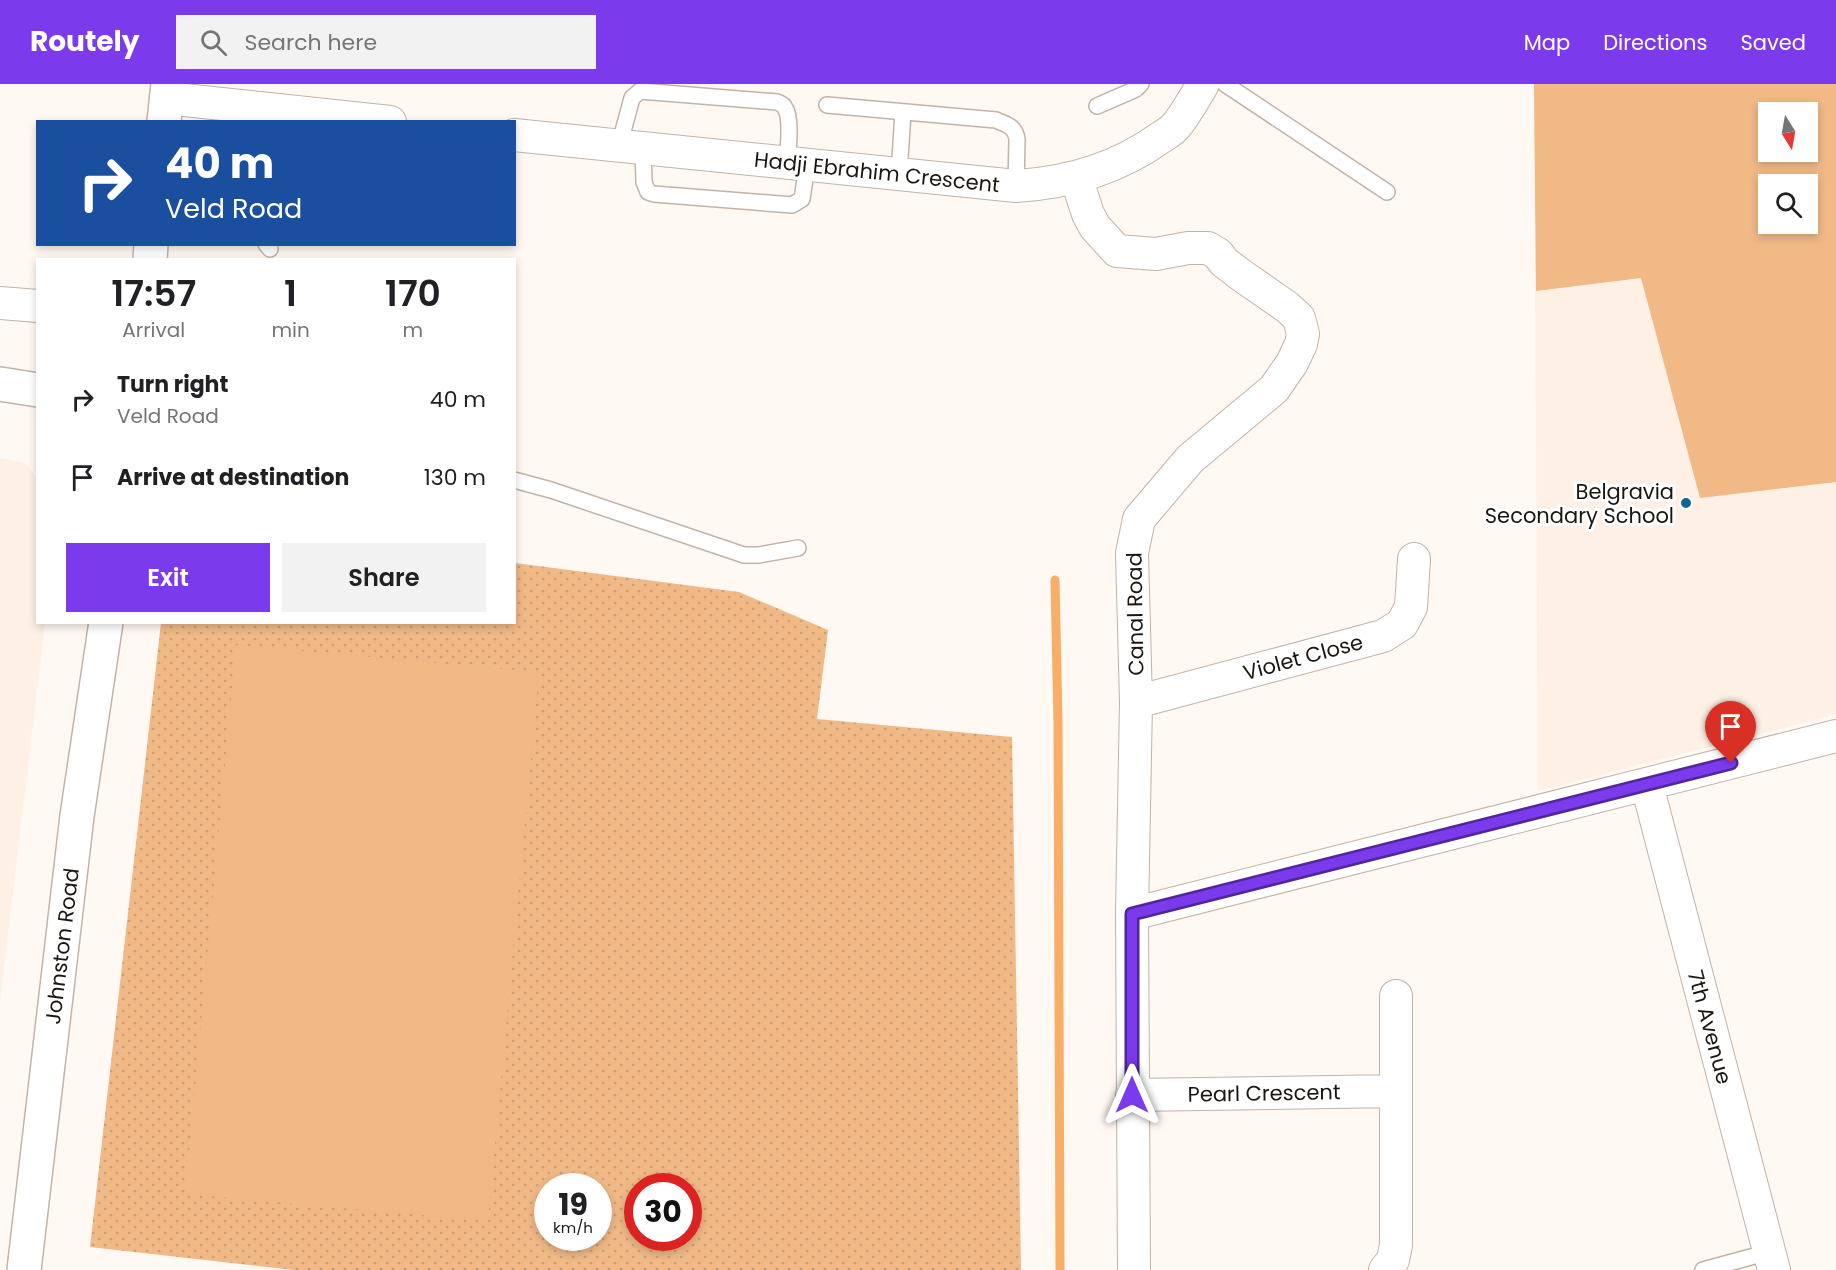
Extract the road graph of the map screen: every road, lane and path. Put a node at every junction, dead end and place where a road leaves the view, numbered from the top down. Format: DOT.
graph roads {
  1 [pos="1141,84"];
  2 [pos="1203,84"];
  3 [pos="1225,84"];
  4 [pos="166,101"];
  5 [pos="826,105"];
  6 [pos="1097,106"];
  7 [pos="903,112"];
  8 [pos="282,116"];
  9 [pos="354,120"];
  10 [pos="516,135"];
  11 [pos="631,147"];
  12 [pos="797,165"];
  13 [pos="899,175"];
  14 [pos="1076,177"];
  15 [pos="1016,186"];
  16 [pos="1387,192"];
  17 [pos="0,303"];
  18 [pos="36,306"];
  19 [pos="0,384"];
  20 [pos="36,390"];
  21 [pos="516,481"];
  22 [pos="798,548"];
  23 [pos="1414,559"];
  24 [pos="106,624"];
  25 [pos="1136,702"];
  26 [pos="1836,736"];
  27 [pos="1647,785"];
  28 [pos="1132,914"];
  29 [pos="1396,996"];
  30 [pos="1396,1092"];
  31 [pos="1132,1095"];
  32 [pos="1771,1261"];
  33 [pos="1392,1267"];
  34 [pos="24,1270"];
  35 [pos="1134,1270"];
  36 [pos="1703,1270"];
  1 -- 6 [label="lane"];
  2 -- 14 [label="street, Hadji Ebrahim Crescent"];
  3 -- 16 [label="lane"];
  4 -- 8 [label="street"];
  5 -- 7 [label="lane"];
  7 -- 13 [label="lane"];
  7 -- 15 [label="lane"];
  8 -- 9 [label="street"];
  10 -- 11 [label="street, Hadji Ebrahim Crescent"];
  11 -- 12 [label="street, Hadji Ebrahim Crescent"];
  11 -- 12 [label="lane"];
  11 -- 12 [label="lane"];
  12 -- 13 [label="street, Hadji Ebrahim Crescent"];
  13 -- 15 [label="street, Hadji Ebrahim Crescent"];
  14 -- 15 [label="street, Hadji Ebrahim Crescent"];
  14 -- 25 [label="street, Canal Road"];
  17 -- 18 [label="street"];
  19 -- 20 [label="street"];
  21 -- 22 [label="lane"];
  23 -- 25 [label="street, Violet Close"];
  24 -- 34 [label="street, Johnston Road"];
  25 -- 28 [label="street, Canal Road"];
  26 -- 27 [label="street"];
  27 -- 28 [label="street"];
  27 -- 32 [label="street, 7th Avenue"];
  28 -- 31 [label="street, Canal Road"];
  29 -- 30 [label="street"];
  30 -- 31 [label="street, Pearl Crescent"];
  30 -- 33 [label="street"];
  31 -- 35 [label="street, Canal Road"];
  32 -- 36 [label="lane"];
}
